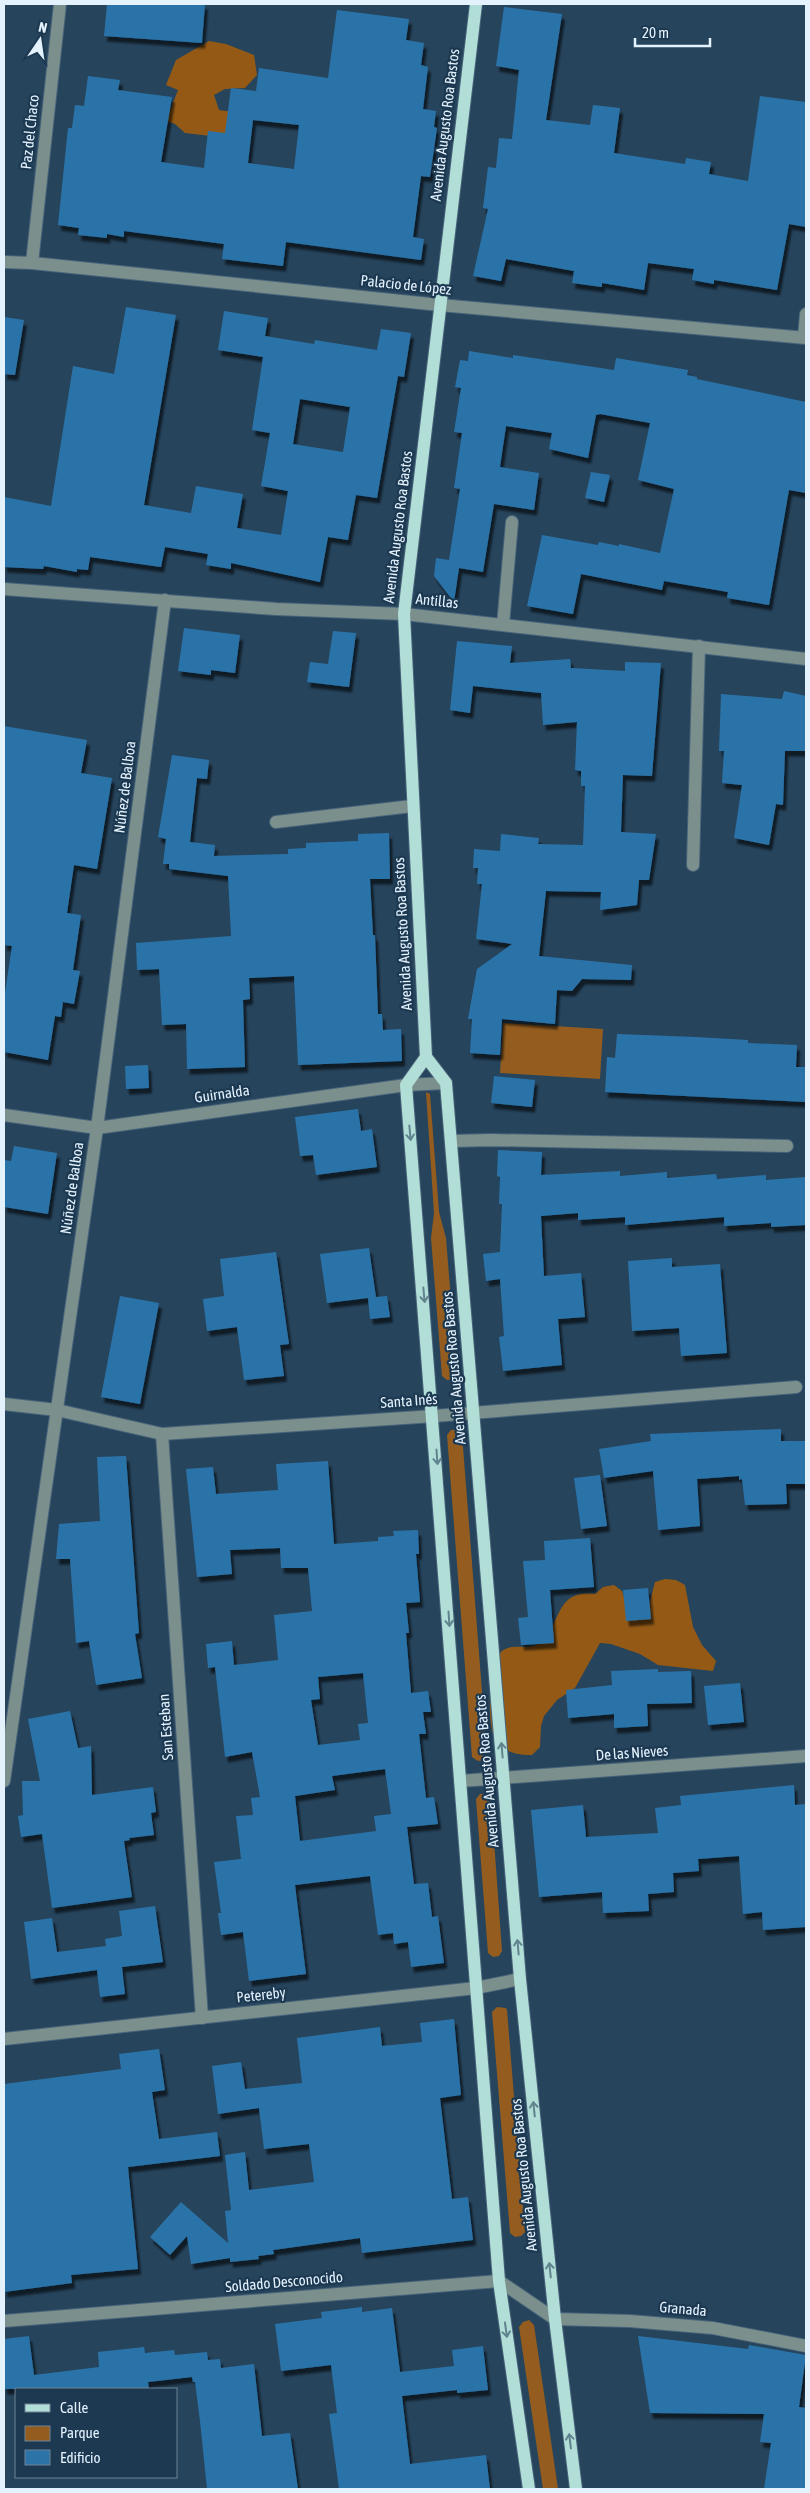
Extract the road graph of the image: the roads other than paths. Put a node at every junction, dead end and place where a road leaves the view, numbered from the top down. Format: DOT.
graph roads {
  1 [pos="60,4"];
  2 [pos="476,4"];
  3 [pos="4,262"];
  4 [pos="32,263"];
  5 [pos="440,305"];
  6 [pos="806,314"];
  7 [pos="805,338"];
  8 [pos="512,522"];
  9 [pos="4,589"];
  10 [pos="166,600"];
  11 [pos="404,614"];
  12 [pos="503,625"];
  13 [pos="699,646"];
  14 [pos="806,660"];
  15 [pos="412,806"];
  16 [pos="276,822"];
  17 [pos="693,865"];
  18 [pos="426,1057"];
  19 [pos="446,1083"];
  20 [pos="406,1085"];
  21 [pos="4,1115"];
  22 [pos="98,1128"];
  23 [pos="451,1141"];
  24 [pos="787,1146"];
  25 [pos="796,1387"];
  26 [pos="4,1404"];
  27 [pos="57,1410"];
  28 [pos="474,1412"];
  29 [pos="434,1416"];
  30 [pos="162,1434"];
  31 [pos="10,1696"];
  32 [pos="806,1756"];
  33 [pos="504,1778"];
  34 [pos="460,1780"];
  35 [pos="4,1781"];
  36 [pos="520,1979"];
  37 [pos="476,1988"];
  38 [pos="202,2018"];
  39 [pos="4,2039"];
  40 [pos="499,2281"];
  41 [pos="555,2319"];
  42 [pos="4,2321"];
  43 [pos="806,2346"];
  44 [pos="529,2489"];
  45 [pos="576,2489"];
  1 -- 4 [label="street, Paz del Chaco"];
  2 -- 5 [label="main road, Avenida Augusto Roa Bastos"];
  3 -- 4 [label="street, Palacio de López"];
  4 -- 5 [label="street, Palacio de López"];
  5 -- 7 [label="street, Palacio de López"];
  5 -- 11 [label="main road, Avenida Augusto Roa Bastos"];
  6 -- 7 [label="street"];
  8 -- 12 [label="street"];
  9 -- 10 [label="street, Antillas"];
  10 -- 11 [label="street, Antillas"];
  10 -- 22 [label="street, Núñez de Balboa"];
  11 -- 12 [label="street, Antillas"];
  11 -- 15 [label="main road, Avenida Augusto Roa Bastos"];
  12 -- 13 [label="street, Antillas"];
  13 -- 14 [label="street, Antillas"];
  13 -- 17 [label="street"];
  15 -- 16 [label="street"];
  15 -- 18 [label="main road, Avenida Augusto Roa Bastos"];
  18 -- 19 [label="main road"];
  18 -- 20 [label="main road"];
  19 -- 20 [label="street, Guirnalda"];
  19 -- 23 [label="main road, Avenida Augusto Roa Bastos"];
  20 -- 22 [label="street, Guirnalda"];
  20 -- 29 [label="main road, Avenida Augusto Roa Bastos, one-way"];
  21 -- 22 [label="street, Guirnalda"];
  22 -- 27 [label="street, Núñez de Balboa"];
  23 -- 24 [label="street"];
  23 -- 28 [label="main road, Avenida Augusto Roa Bastos"];
  25 -- 28 [label="street, Santa Inés"];
  26 -- 27 [label="street, Santa Inés"];
  27 -- 30 [label="street, Santa Inés"];
  27 -- 31 [label="street, Núñez de Balboa"];
  28 -- 29 [label="street, Santa Inés"];
  33 -- 28 [label="main road, Avenida Augusto Roa Bastos, one-way"];
  29 -- 30 [label="street, Santa Inés"];
  29 -- 34 [label="main road, Avenida Augusto Roa Bastos, one-way"];
  30 -- 38 [label="street, San Esteban"];
  31 -- 35 [label="street, Núñez de Balboa"];
  32 -- 33 [label="street, De las Nieves"];
  33 -- 34 [label="street, De las Nieves"];
  36 -- 33 [label="main road, Avenida Augusto Roa Bastos, one-way"];
  34 -- 37 [label="main road, Avenida Augusto Roa Bastos"];
  36 -- 37 [label="street, Petereby"];
  41 -- 36 [label="main road, Avenida Augusto Roa Bastos, one-way"];
  37 -- 38 [label="street, Petereby"];
  37 -- 40 [label="main road, Avenida Augusto Roa Bastos"];
  38 -- 39 [label="street, Petereby"];
  40 -- 41 [label="street"];
  40 -- 42 [label="street, Soldado Desconocido"];
  40 -- 44 [label="main road, Avenida Augusto Roa Bastos, one-way"];
  41 -- 43 [label="street, Granada"];
  45 -- 41 [label="main road, Avenida Augusto Roa Bastos, one-way"];
}
